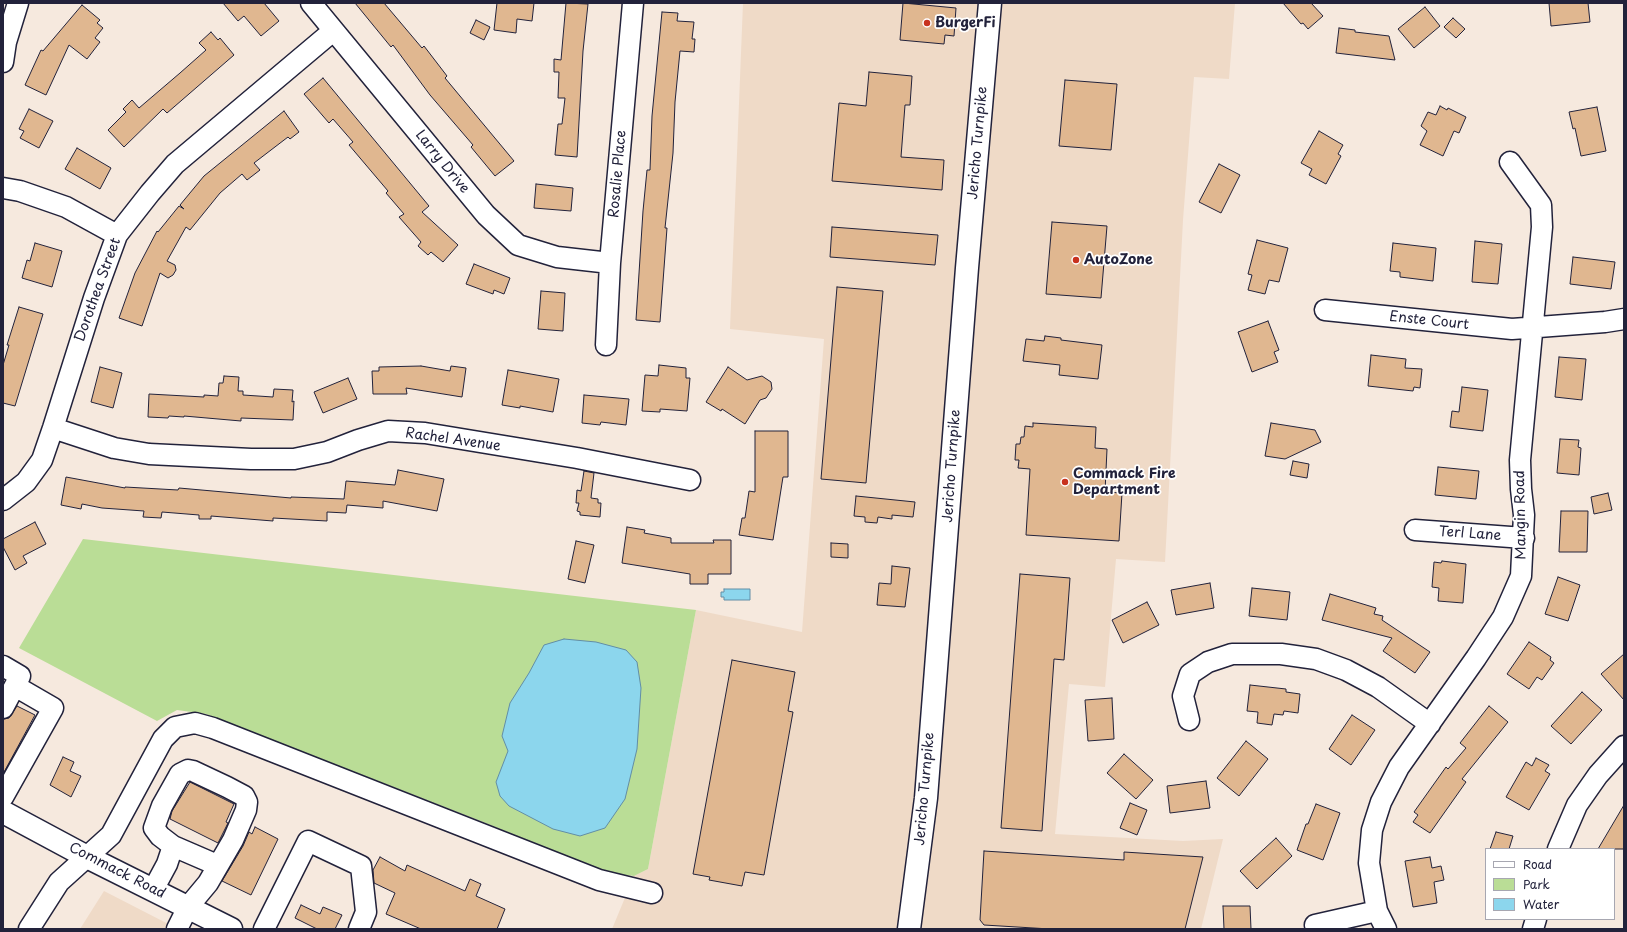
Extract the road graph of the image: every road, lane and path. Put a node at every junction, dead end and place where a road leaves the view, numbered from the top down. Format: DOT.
graph roads {
  1 [pos="18,3"];
  2 [pos="311,3"];
  3 [pos="633,3"];
  4 [pos="990,3"];
  5 [pos="333,31"];
  6 [pos="3,62"];
  7 [pos="1510,162"];
  8 [pos="3,188"];
  9 [pos="117,235"];
  10 [pos="610,263"];
  11 [pos="1325,310"];
  12 [pos="1624,319"];
  13 [pos="1533,328"];
  14 [pos="606,345"];
  15 [pos="53,428"];
  16 [pos="690,480"];
  17 [pos="3,500"];
  18 [pos="1415,530"];
  19 [pos="1524,538"];
  20 [pos="3,666"];
  21 [pos="15,686"];
  22 [pos="3,708"];
  23 [pos="1189,720"];
  24 [pos="1430,724"];
  25 [pos="1624,746"];
  26 [pos="3,797"];
  27 [pos="3,812"];
  28 [pos="173,846"];
  29 [pos="1558,848"];
  30 [pos="87,857"];
  31 [pos="218,864"];
  32 [pos="153,890"];
  33 [pos="652,893"];
  34 [pos="188,907"];
  35 [pos="1377,911"];
  36 [pos="1315,925"];
  37 [pos="29,929"];
  38 [pos="177,929"];
  39 [pos="231,929"];
  40 [pos="264,929"];
  41 [pos="359,929"];
  42 [pos="909,929"];
  43 [pos="1386,929"];
  1 -- 6 [label="street"];
  2 -- 5 [label="street, Larry Drive"];
  3 -- 10 [label="street, Rosalie Place"];
  4 -- 42 [label="main road, Jericho Turnpike"];
  5 -- 9 [label="street, Dorothea Street"];
  5 -- 10 [label="street, Larry Drive"];
  7 -- 13 [label="street, Mangin Road"];
  8 -- 9 [label="street"];
  9 -- 15 [label="street, Dorothea Street"];
  10 -- 14 [label="street, Rosalie Place"];
  11 -- 13 [label="street, Enste Court"];
  12 -- 13 [label="street, Enste Court"];
  13 -- 19 [label="street, Mangin Road"];
  15 -- 16 [label="street, Rachel Avenue"];
  15 -- 17 [label="street, Dorothea Street"];
  18 -- 19 [label="street, Terl Lane"];
  19 -- 24 [label="street, Mangin Road"];
  20 -- 21 [label="street"];
  21 -- 22 [label="street"];
  21 -- 26 [label="street"];
  23 -- 24 [label="street"];
  24 -- 35 [label="street, Mangin Road"];
  25 -- 29 [label="street"];
  27 -- 30 [label="main road, Commack Road"];
  28 -- 31 [label="street"];
  28 -- 31 [label="street"];
  28 -- 32 [label="street"];
  30 -- 32 [label="main road, Commack Road"];
  30 -- 33 [label="street"];
  30 -- 37 [label="street"];
  31 -- 34 [label="street"];
  32 -- 34 [label="main road, Commack Road"];
  34 -- 38 [label="street"];
  34 -- 39 [label="main road, Commack Road"];
  35 -- 36 [label="street"];
  35 -- 43 [label="street, Mangin Road"];
  40 -- 41 [label="street"];
}
